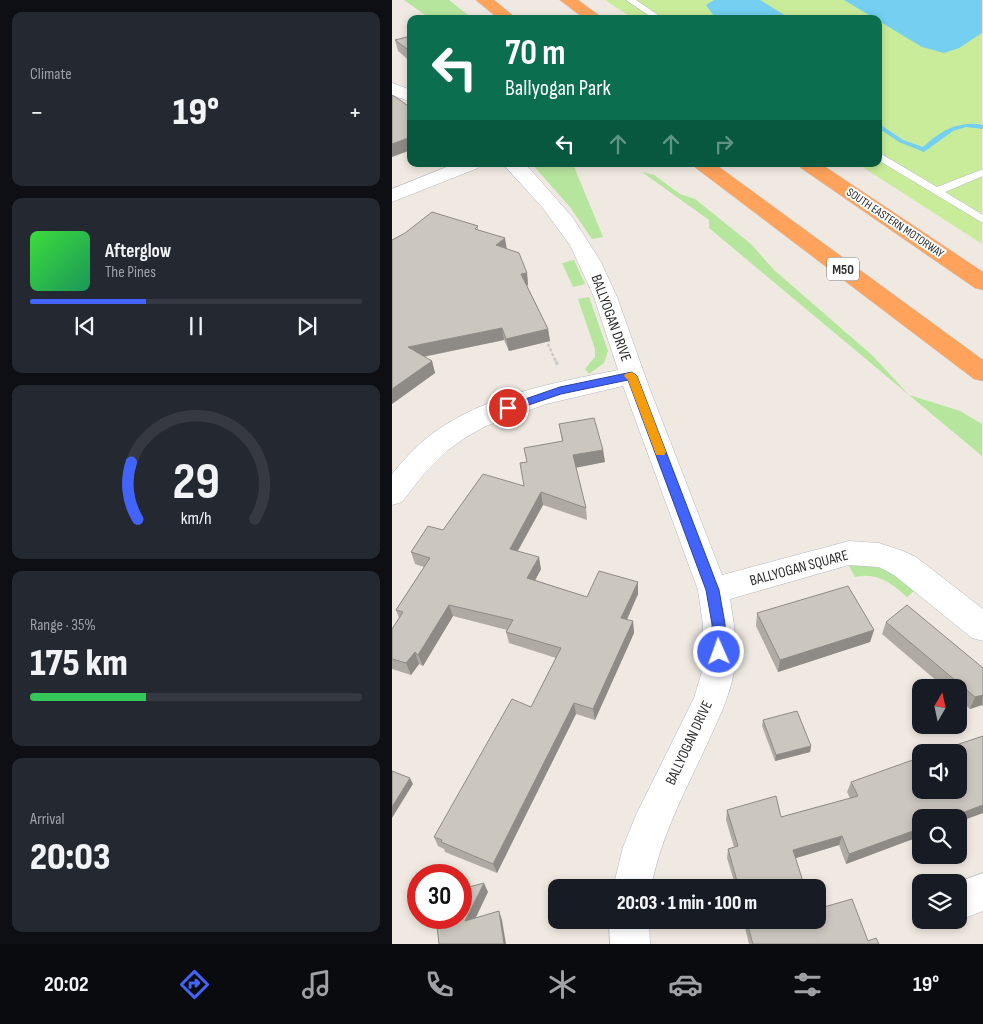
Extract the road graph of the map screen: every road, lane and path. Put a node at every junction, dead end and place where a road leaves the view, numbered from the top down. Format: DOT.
graph roads {
  1 [pos="484,0"];
  2 [pos="568,0"];
  3 [pos="630,0"];
  4 [pos="504,15"];
  5 [pos="590,15"];
  6 [pos="654,15"];
  7 [pos="392,88"];
  8 [pos="407,95"];
  9 [pos="882,157"];
  10 [pos="464,167"];
  11 [pos="516,167"];
  12 [pos="707,167"];
  13 [pos="812,167"];
  14 [pos="982,172"];
  15 [pos="937,192"];
  16 [pos="392,196"];
  17 [pos="982,220"];
  18 [pos="982,283"];
  19 [pos="548,344"];
  20 [pos="982,373"];
  21 [pos="561,374"];
  22 [pos="632,376"];
  23 [pos="392,494"];
  24 [pos="712,590"];
  25 [pos="982,628"];
  26 [pos="634,879"];
  27 [pos="630,929"];
  28 [pos="630,944"];
  1 -- 4 [label="highway"];
  2 -- 5 [label="highway"];
  3 -- 6 [label="lane"];
  7 -- 8 [label="street"];
  9 -- 15 [label="lane"];
  10 -- 16 [label="street"];
  11 -- 22 [label="street, BALLYOGAN DRIVE"];
  12 -- 20 [label="highway, M50"];
  13 -- 18 [label="highway, SOUTH EASTERN MOTORWAY"];
  14 -- 15 [label="lane"];
  15 -- 17 [label="lane"];
  19 -- 21 [label="path"];
  22 -- 23 [label="street"];
  22 -- 24 [label="street, BALLYOGAN DRIVE"];
  24 -- 25 [label="street, BALLYOGAN SQUARE"];
  24 -- 26 [label="street, BALLYOGAN DRIVE"];
  27 -- 28 [label="street"];
}
